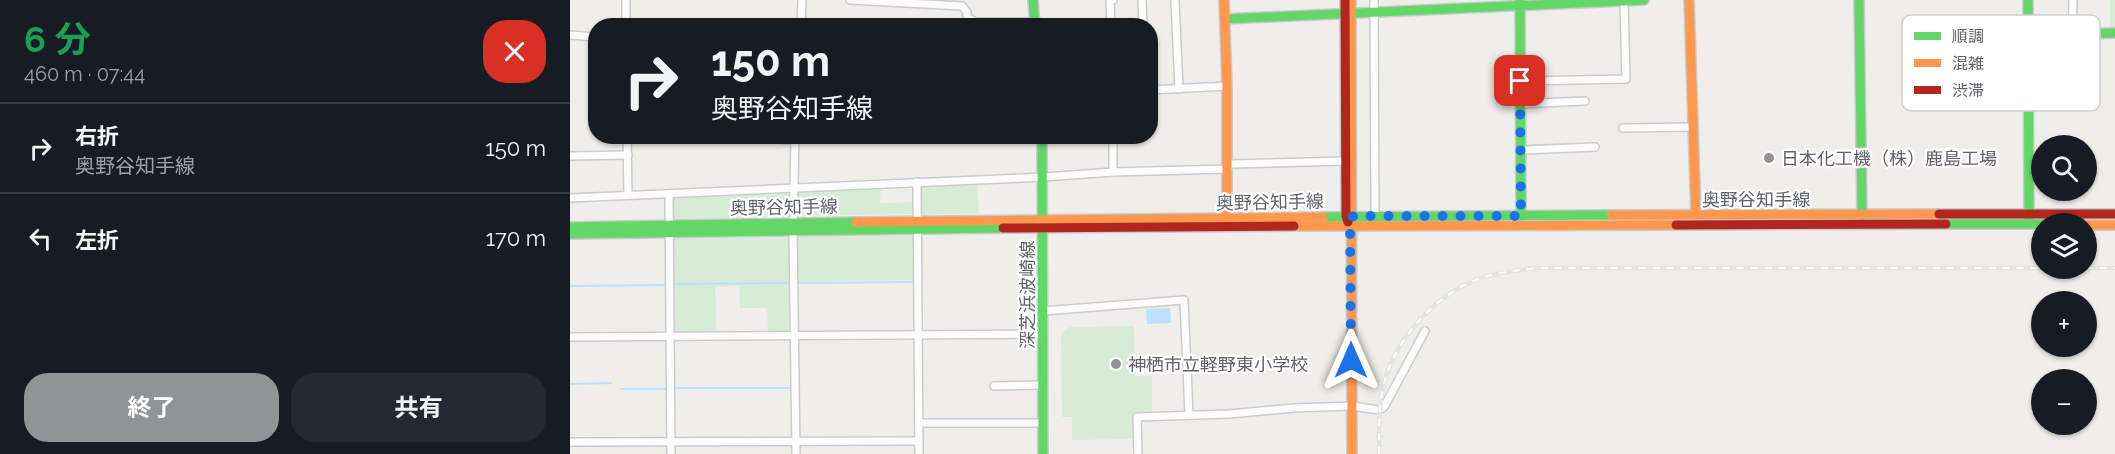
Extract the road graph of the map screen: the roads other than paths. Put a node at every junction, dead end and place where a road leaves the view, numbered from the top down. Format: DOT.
graph roads {
  1 [pos="626,0"];
  2 [pos="802,0"];
  3 [pos="850,0"];
  4 [pos="1033,0"];
  5 [pos="1113,0"];
  6 [pos="1142,0"];
  7 [pos="1175,0"];
  8 [pos="1224,0"];
  9 [pos="1345,0"];
  10 [pos="1351,0"];
  11 [pos="1374,0"];
  12 [pos="1644,0"];
  13 [pos="1689,0"];
  14 [pos="1859,0"];
  15 [pos="2073,0"];
  16 [pos="1606,1"];
  17 [pos="1624,1"];
  18 [pos="1520,3"];
  19 [pos="1375,12"];
  20 [pos="1348,14"];
  21 [pos="2073,15"];
  22 [pos="626,18"];
  23 [pos="801,18"];
  24 [pos="970,18"];
  25 [pos="1034,18"];
  26 [pos="1111,18"];
  27 [pos="1143,18"];
  28 [pos="1226,19"];
  29 [pos="570,35"];
  30 [pos="588,36"];
  31 [pos="1520,81"];
  32 [pos="1227,86"];
  33 [pos="1179,89"];
  34 [pos="1158,90"];
  35 [pos="1586,101"];
  36 [pos="1521,104"];
  37 [pos="2029,111"];
  38 [pos="1692,127"];
  39 [pos="1623,128"];
  40 [pos="627,144"];
  41 [pos="795,144"];
  42 [pos="1042,144"];
  43 [pos="1113,144"];
  44 [pos="1595,147"];
  45 [pos="1521,150"];
  46 [pos="628,155"];
  47 [pos="570,156"];
  48 [pos="1346,161"];
  49 [pos="1227,169"];
  50 [pos="1113,172"];
  51 [pos="1044,177"];
  52 [pos="918,182"];
  53 [pos="794,188"];
  54 [pos="669,194"];
  55 [pos="628,195"];
  56 [pos="570,198"];
  57 [pos="2030,213"];
  58 [pos="2115,214"];
  59 [pos="1696,215"];
  60 [pos="1862,215"];
  61 [pos="1349,216"];
  62 [pos="1375,216"];
  63 [pos="1521,216"];
  64 [pos="1227,219"];
  65 [pos="1044,224"];
  66 [pos="2029,224"];
  67 [pos="918,225"];
  68 [pos="2097,225"];
  69 [pos="2115,225"];
  70 [pos="570,227"];
  71 [pos="793,227"];
  72 [pos="1350,227"];
  73 [pos="670,229"];
  74 [pos="570,234"];
  75 [pos="1043,311"];
  76 [pos="1425,331"];
  77 [pos="1043,334"];
  78 [pos="795,335"];
  79 [pos="918,335"];
  80 [pos="671,336"];
  81 [pos="570,337"];
  82 [pos="994,386"];
  83 [pos="1043,386"];
  84 [pos="1352,406"];
  85 [pos="1188,415"];
  86 [pos="919,423"];
  87 [pos="1042,423"];
  88 [pos="796,441"];
  89 [pos="919,441"];
  90 [pos="570,442"];
  91 [pos="670,442"];
  92 [pos="671,454"];
  93 [pos="796,454"];
  94 [pos="920,454"];
  95 [pos="1043,454"];
  96 [pos="1138,454"];
  97 [pos="1352,454"];
  1 -- 22 [label="street"];
  2 -- 23 [label="street"];
  3 -- 24 [label="street"];
  4 -- 25 [label="main road"];
  5 -- 26 [label="street"];
  6 -- 27 [label="street"];
  7 -- 33 [label="street"];
  8 -- 28 [label="main road"];
  9 -- 20 [label="main road"];
  10 -- 20 [label="main road"];
  11 -- 19 [label="street"];
  12 -- 17 [label="main road"];
  13 -- 38 [label="main road"];
  14 -- 60 [label="main road"];
  15 -- 21 [label="street"];
  16 -- 17 [label="main road"];
  16 -- 18 [label="main road"];
  17 -- 31 [label="street"];
  18 -- 19 [label="main road"];
  18 -- 31 [label="main road"];
  19 -- 20 [label="main road"];
  19 -- 62 [label="street"];
  20 -- 28 [label="main road"];
  20 -- 48 [label="main road"];
  20 -- 61 [label="main road"];
  28 -- 32 [label="main road"];
  29 -- 30 [label="street"];
  31 -- 36 [label="main road"];
  32 -- 33 [label="street"];
  32 -- 49 [label="main road"];
  33 -- 34 [label="street"];
  35 -- 36 [label="street"];
  36 -- 45 [label="main road"];
  37 -- 57 [label="main road"];
  38 -- 39 [label="street"];
  38 -- 59 [label="main road"];
  40 -- 46 [label="street"];
  41 -- 53 [label="street"];
  42 -- 51 [label="main road, 深芝浜波崎線"];
  43 -- 50 [label="street"];
  44 -- 45 [label="street"];
  45 -- 63 [label="main road"];
  46 -- 47 [label="street"];
  46 -- 55 [label="street"];
  48 -- 49 [label="street"];
  48 -- 61 [label="main road"];
  49 -- 50 [label="street"];
  49 -- 64 [label="main road"];
  50 -- 51 [label="street"];
  51 -- 52 [label="street"];
  51 -- 65 [label="main road, 深芝浜波崎線"];
  52 -- 53 [label="street"];
  52 -- 67 [label="street"];
  53 -- 54 [label="street"];
  53 -- 71 [label="street"];
  54 -- 55 [label="street"];
  54 -- 73 [label="street"];
  55 -- 56 [label="street"];
  57 -- 58 [label="main road, 奥野谷知手線"];
  57 -- 60 [label="main road, 奥野谷知手線"];
  57 -- 66 [label="main road"];
  59 -- 60 [label="main road, 奥野谷知手線"];
  59 -- 63 [label="main road, 奥野谷知手線"];
  61 -- 62 [label="main road, 奥野谷知手線"];
  61 -- 64 [label="main road, 奥野谷知手線"];
  61 -- 72 [label="main road"];
  62 -- 63 [label="main road, 奥野谷知手線"];
  64 -- 65 [label="main road, 奥野谷知手線"];
  65 -- 67 [label="main road, 奥野谷知手線"];
  65 -- 72 [label="main road, 奥野谷知手線"];
  65 -- 75 [label="main road, 深芝浜波崎線"];
  66 -- 72 [label="main road, 奥野谷知手線"];
  67 -- 71 [label="main road, 奥野谷知手線"];
  67 -- 79 [label="street"];
  68 -- 69 [label="main road"];
  70 -- 73 [label="main road, 奥野谷知手線"];
  71 -- 73 [label="main road, 奥野谷知手線"];
  71 -- 78 [label="street"];
  72 -- 84 [label="main road"];
  73 -- 74 [label="main road, 奥野谷知手線"];
  73 -- 80 [label="street"];
  75 -- 77 [label="main road, 深芝浜波崎線"];
  75 -- 85 [label="street"];
  76 -- 84 [label="street"];
  77 -- 79 [label="street"];
  77 -- 83 [label="main road, 深芝浜波崎線"];
  78 -- 79 [label="street"];
  78 -- 80 [label="street"];
  78 -- 88 [label="street"];
  79 -- 86 [label="street"];
  80 -- 81 [label="street"];
  80 -- 91 [label="street"];
  82 -- 83 [label="street"];
  83 -- 87 [label="main road, 深芝浜波崎線"];
  84 -- 85 [label="street"];
  84 -- 97 [label="main road"];
  85 -- 96 [label="street"];
  86 -- 87 [label="street"];
  86 -- 89 [label="street"];
  87 -- 95 [label="main road, 深芝浜波崎線"];
  88 -- 89 [label="street"];
  88 -- 91 [label="street"];
  88 -- 93 [label="street"];
  89 -- 94 [label="street"];
  90 -- 91 [label="street"];
  91 -- 92 [label="street"];
}
